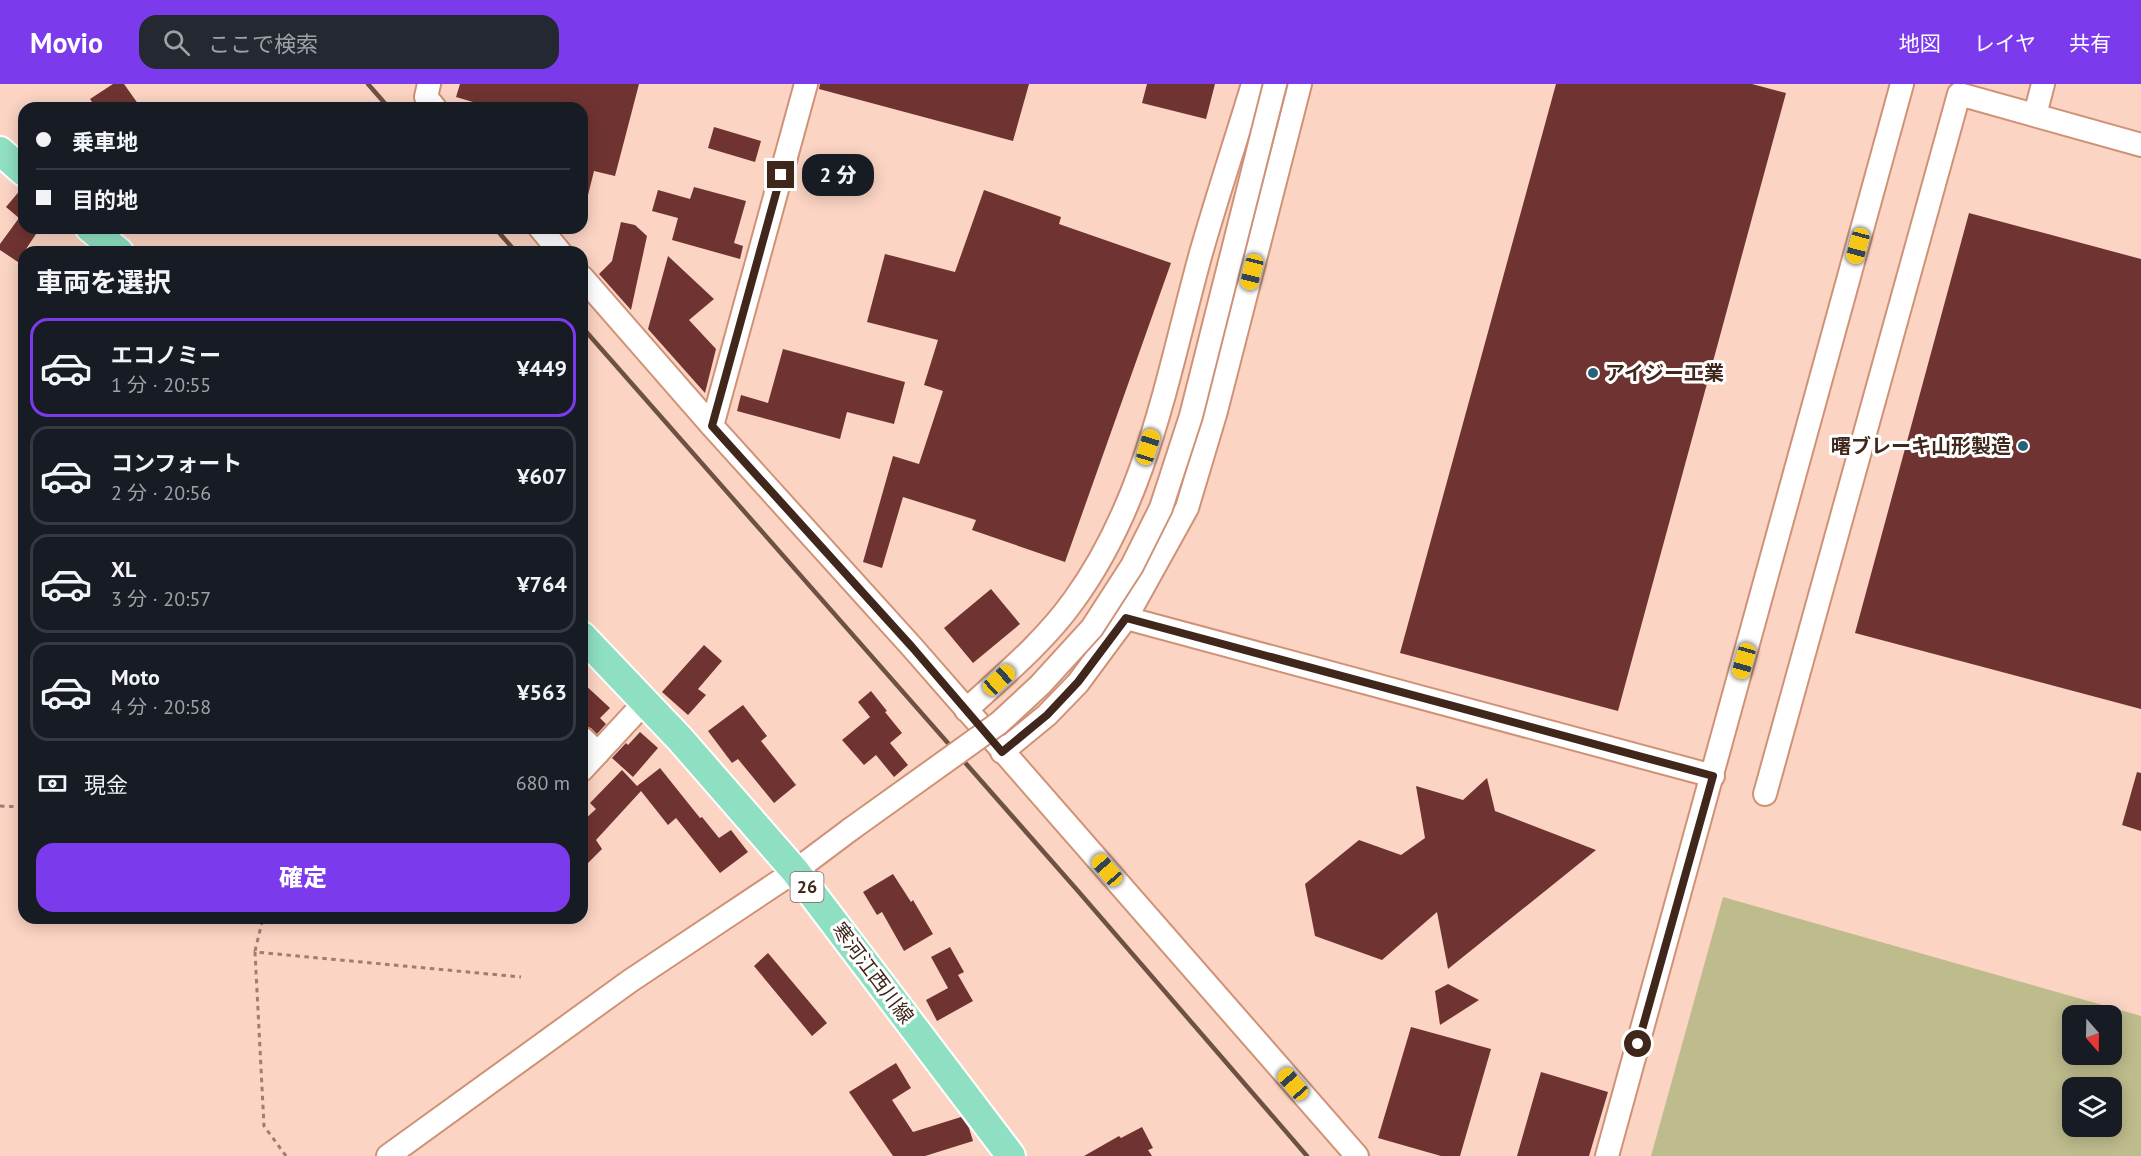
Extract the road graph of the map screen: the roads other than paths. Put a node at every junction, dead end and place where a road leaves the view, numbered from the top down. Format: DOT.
graph roads {
  1 [pos="429,84"];
  2 [pos="806,84"];
  3 [pos="1253,84"];
  4 [pos="1275,84"];
  5 [pos="1300,84"];
  6 [pos="1902,84"];
  7 [pos="2043,84"];
  8 [pos="430,102"];
  9 [pos="2035,115"];
  10 [pos="2141,145"];
  11 [pos="0,151"];
  12 [pos="18,167"];
  13 [pos="97,234"];
  14 [pos="545,234"];
  15 [pos="111,246"];
  16 [pos="555,246"];
  17 [pos="588,284"];
  18 [pos="712,426"];
  19 [pos="1126,618"];
  20 [pos="588,642"];
  21 [pos="645,702"];
  22 [pos="966,710"];
  23 [pos="590,745"];
  24 [pos="1002,752"];
  25 [pos="1713,776"];
  26 [pos="1765,794"];
  27 [pos="795,871"];
  28 [pos="387,1156"];
  29 [pos="1011,1156"];
  30 [pos="1357,1156"];
  31 [pos="1606,1156"];
  1 -- 8 [label="street"];
  2 -- 18 [label="street"];
  3 -- 22 [label="street"];
  4 -- 27 [label="street, bridge"];
  5 -- 19 [label="street"];
  6 -- 25 [label="street"];
  7 -- 9 [label="street"];
  9 -- 10 [label="street"];
  9 -- 26 [label="street"];
  11 -- 12 [label="main road"];
  13 -- 15 [label="main road"];
  14 -- 16 [label="street"];
  17 -- 18 [label="street"];
  18 -- 22 [label="street"];
  19 -- 24 [label="street"];
  19 -- 25 [label="street"];
  20 -- 21 [label="main road, 寒河江西川線 / 26"];
  21 -- 23 [label="street"];
  21 -- 27 [label="main road, 寒河江西川線 / 26"];
  22 -- 24 [label="street"];
  24 -- 30 [label="street"];
  25 -- 31 [label="street"];
  27 -- 28 [label="street"];
  27 -- 29 [label="main road, 寒河江西川線 / 26"];
}
